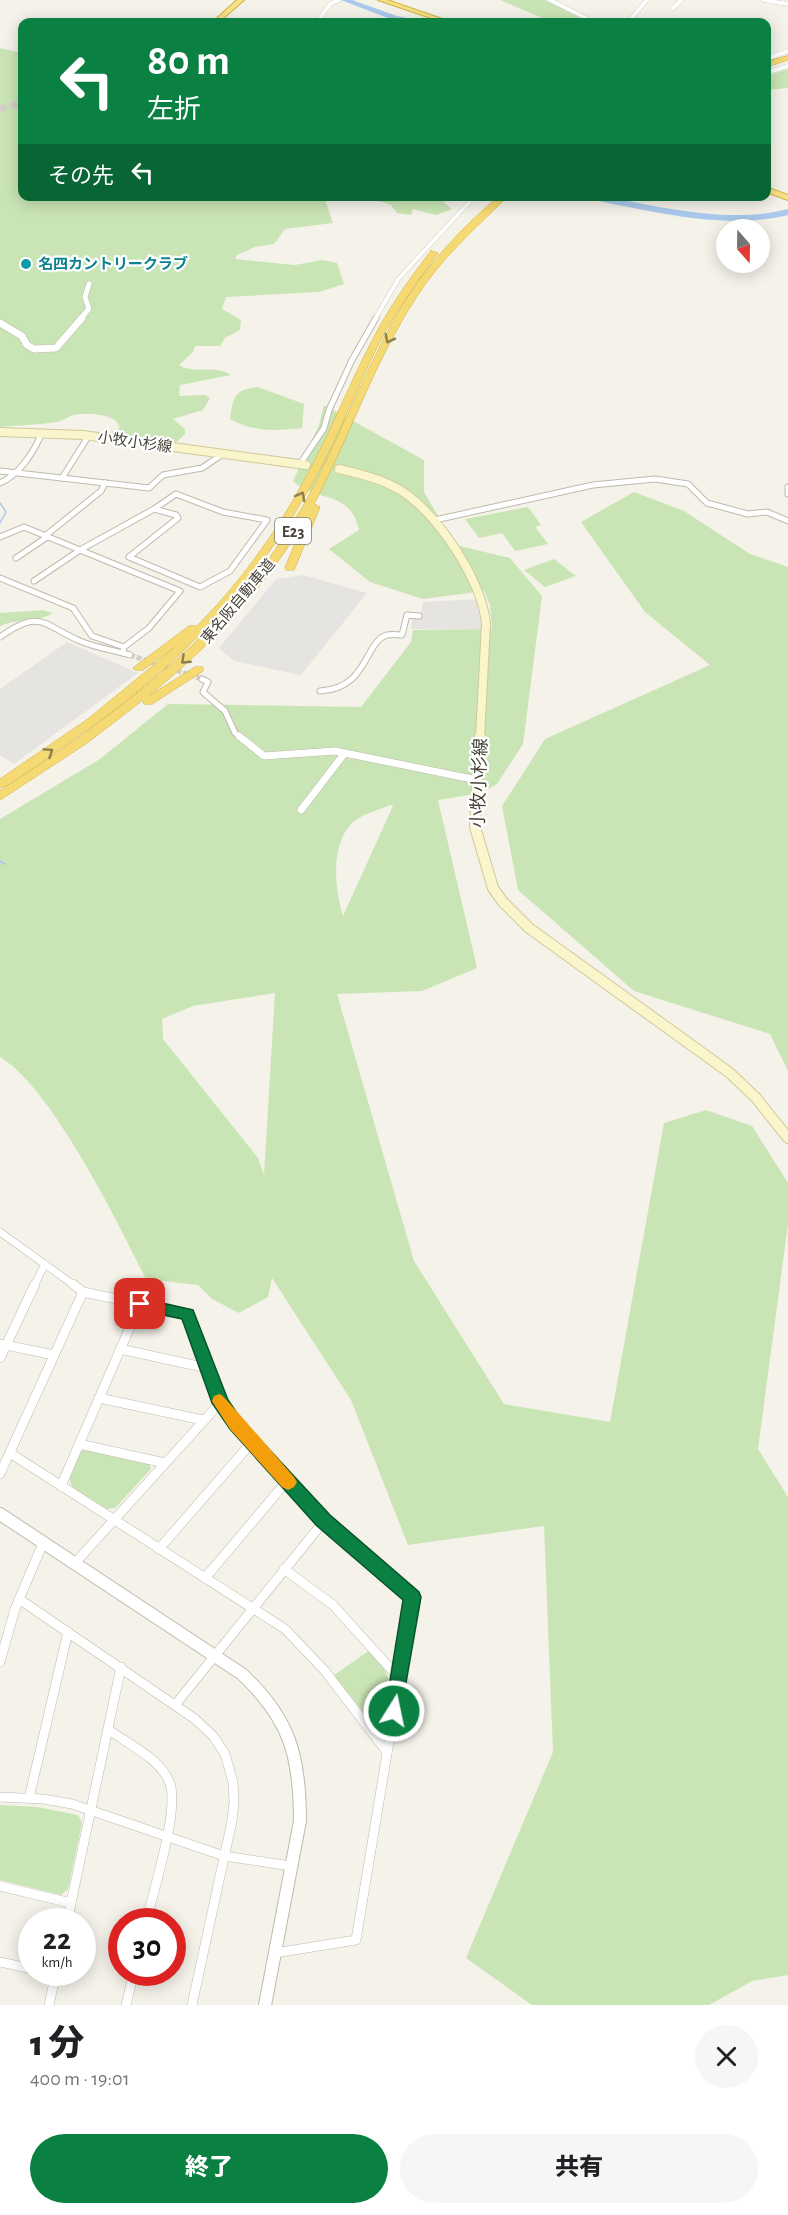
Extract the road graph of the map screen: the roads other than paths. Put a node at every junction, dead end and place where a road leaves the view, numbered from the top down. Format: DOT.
graph roads {
  1 [pos="241,0"];
  2 [pos="381,0"];
  3 [pos="550,0"];
  4 [pos="647,0"];
  5 [pos="681,0"];
  6 [pos="763,0"];
  7 [pos="337,1"];
  8 [pos="788,4"];
  9 [pos="673,8"];
  10 [pos="221,18"];
  11 [pos="320,18"];
  12 [pos="436,18"];
  13 [pos="586,18"];
  14 [pos="631,18"];
  15 [pos="788,51"];
  16 [pos="771,57"];
  17 [pos="788,62"];
  18 [pos="771,67"];
  19 [pos="771,191"];
  20 [pos="788,198"];
  21 [pos="470,201"];
  22 [pos="489,201"];
  23 [pos="499,201"];
  24 [pos="89,284"];
  25 [pos="0,323"];
  26 [pos="0,432"];
  27 [pos="42,432"];
  28 [pos="86,440"];
  29 [pos="336,452"];
  30 [pos="223,454"];
  31 [pos="303,465"];
  32 [pos="339,470"];
  33 [pos="0,471"];
  34 [pos="17,472"];
  35 [pos="62,478"];
  36 [pos="0,483"];
  37 [pos="105,483"];
  38 [pos="788,487"];
  39 [pos="788,494"];
  40 [pos="154,509"];
  41 [pos="435,520"];
  42 [pos="788,520"];
  43 [pos="46,536"];
  44 [pos="0,537"];
  45 [pos="80,550"];
  46 [pos="16,558"];
  47 [pos="290,568"];
  48 [pos="254,569"];
  49 [pos="0,578"];
  50 [pos="34,581"];
  51 [pos="419,616"];
  52 [pos="0,637"];
  53 [pos="126,652"];
  54 [pos="139,668"];
  55 [pos="200,674"];
  56 [pos="320,691"];
  57 [pos="344,754"];
  58 [pos="35,774"];
  59 [pos="477,780"];
  60 [pos="0,784"];
  61 [pos="0,796"];
  62 [pos="301,810"];
  63 [pos="788,1138"];
  64 [pos="0,1232"];
  65 [pos="45,1264"];
  66 [pos="84,1292"];
  67 [pos="140,1304"];
  68 [pos="3,1344"];
  69 [pos="120,1350"];
  70 [pos="54,1355"];
  71 [pos="0,1358"];
  72 [pos="207,1368"];
  73 [pos="99,1398"];
  74 [pos="220,1403"];
  75 [pos="203,1420"];
  76 [pos="252,1442"];
  77 [pos="79,1444"];
  78 [pos="10,1453"];
  79 [pos="165,1463"];
  80 [pos="0,1474"];
  81 [pos="287,1481"];
  82 [pos="61,1486"];
  83 [pos="0,1514"];
  84 [pos="114,1520"];
  85 [pos="324,1521"];
  86 [pos="44,1543"];
  87 [pos="159,1549"];
  88 [pos="75,1563"];
  89 [pos="284,1569"];
  90 [pos="205,1578"];
  91 [pos="19,1599"];
  92 [pos="253,1608"];
  93 [pos="68,1632"];
  94 [pos="214,1654"];
  95 [pos="0,1662"];
  96 [pos="121,1667"];
  97 [pos="399,1678"];
  98 [pos="175,1704"];
  99 [pos="109,1730"];
  100 [pos="387,1752"];
  101 [pos="0,1797"];
  102 [pos="29,1798"];
  103 [pos="91,1810"];
  104 [pos="166,1836"];
  105 [pos="224,1856"];
  106 [pos="291,1866"];
  107 [pos="0,1886"];
  108 [pos="71,1903"];
  109 [pos="70,1908"];
  110 [pos="149,1908"];
  111 [pos="275,1953"];
  112 [pos="0,1962"];
  113 [pos="18,1966"];
  114 [pos="52,1986"];
  115 [pos="131,1986"];
  116 [pos="50,2005"];
  117 [pos="126,2005"];
  118 [pos="192,2005"];
  119 [pos="265,2005"];
  1 -- 10 [label="highway"];
  2 -- 12 [label="highway"];
  3 -- 13 [label="street"];
  4 -- 14 [label="street"];
  5 -- 9 [label="street"];
  6 -- 8 [label="street"];
  7 -- 11 [label="street"];
  15 -- 16 [label="street"];
  17 -- 18 [label="highway"];
  19 -- 20 [label="highway"];
  21 -- 31 [label="street"];
  48 -- 22 [label="highway, 東名阪自動車道 / E23, one-way"];
  23 -- 29 [label="highway, 東名阪自動車道 / E23, one-way"];
  24 -- 25 [label="street"];
  26 -- 27 [label="main road, 小牧小杉線"];
  27 -- 30 [label="main road, 小牧小杉線"];
  27 -- 34 [label="street"];
  28 -- 35 [label="street"];
  29 -- 47 [label="highway"];
  29 -- 58 [label="highway, 東名阪自動車道 / E23, one-way"];
  30 -- 31 [label="main road, 小牧小杉線"];
  30 -- 37 [label="street"];
  32 -- 41 [label="main road, 小牧小杉線"];
  33 -- 34 [label="street"];
  34 -- 35 [label="street"];
  34 -- 36 [label="street"];
  35 -- 37 [label="street"];
  37 -- 43 [label="street"];
  38 -- 39 [label="street"];
  40 -- 40 [label="street"];
  40 -- 45 [label="street"];
  41 -- 42 [label="street"];
  41 -- 59 [label="main road, 小牧小杉線"];
  43 -- 44 [label="street"];
  43 -- 45 [label="street"];
  43 -- 46 [label="street"];
  45 -- 50 [label="street"];
  45 -- 53 [label="street"];
  48 -- 54 [label="highway"];
  60 -- 48 [label="highway, 東名阪自動車道 / E23, one-way"];
  49 -- 53 [label="street"];
  51 -- 56 [label="street"];
  52 -- 53 [label="street"];
  55 -- 57 [label="street"];
  55 -- 58 [label="highway"];
  57 -- 59 [label="street"];
  57 -- 62 [label="street"];
  58 -- 61 [label="highway, 東名阪自動車道 / E23"];
  59 -- 63 [label="main road, 小牧小杉線"];
  64 -- 65 [label="street"];
  65 -- 66 [label="street"];
  65 -- 68 [label="street"];
  66 -- 67 [label="street"];
  66 -- 70 [label="street"];
  67 -- 69 [label="street"];
  67 -- 72 [label="street"];
  68 -- 70 [label="street"];
  68 -- 71 [label="street"];
  69 -- 72 [label="street"];
  69 -- 73 [label="street"];
  70 -- 78 [label="street"];
  72 -- 74 [label="street"];
  73 -- 75 [label="street"];
  73 -- 77 [label="street"];
  74 -- 75 [label="street"];
  74 -- 76 [label="street"];
  75 -- 79 [label="street"];
  76 -- 81 [label="street"];
  76 -- 87 [label="street"];
  77 -- 79 [label="street"];
  77 -- 82 [label="street"];
  78 -- 80 [label="street"];
  78 -- 82 [label="street"];
  79 -- 84 [label="street"];
  81 -- 85 [label="street"];
  81 -- 90 [label="street"];
  82 -- 84 [label="street"];
  83 -- 86 [label="street"];
  84 -- 87 [label="street"];
  84 -- 88 [label="street"];
  85 -- 89 [label="street"];
  85 -- 97 [label="street"];
  86 -- 88 [label="street"];
  86 -- 91 [label="street"];
  87 -- 90 [label="street"];
  88 -- 94 [label="street"];
  89 -- 92 [label="street"];
  89 -- 97 [label="street"];
  90 -- 92 [label="street"];
  91 -- 93 [label="street"];
  91 -- 95 [label="street"];
  92 -- 94 [label="street"];
  92 -- 100 [label="street"];
  93 -- 96 [label="street"];
  93 -- 102 [label="street"];
  94 -- 98 [label="street"];
  94 -- 106 [label="street"];
  96 -- 98 [label="street"];
  96 -- 99 [label="street"];
  97 -- 100 [label="street"];
  98 -- 105 [label="street"];
  99 -- 103 [label="street"];
  99 -- 104 [label="street"];
  100 -- 111 [label="street"];
  101 -- 102 [label="street"];
  102 -- 103 [label="street"];
  103 -- 104 [label="street"];
  103 -- 108 [label="street"];
  104 -- 105 [label="street"];
  104 -- 110 [label="street"];
  105 -- 106 [label="street"];
  105 -- 118 [label="street"];
  106 -- 111 [label="street"];
  107 -- 108 [label="street"];
  108 -- 109 [label="street"];
  111 -- 119 [label="street"];
  112 -- 113 [label="street"];
  114 -- 116 [label="street"];
  115 -- 117 [label="street"];
}
